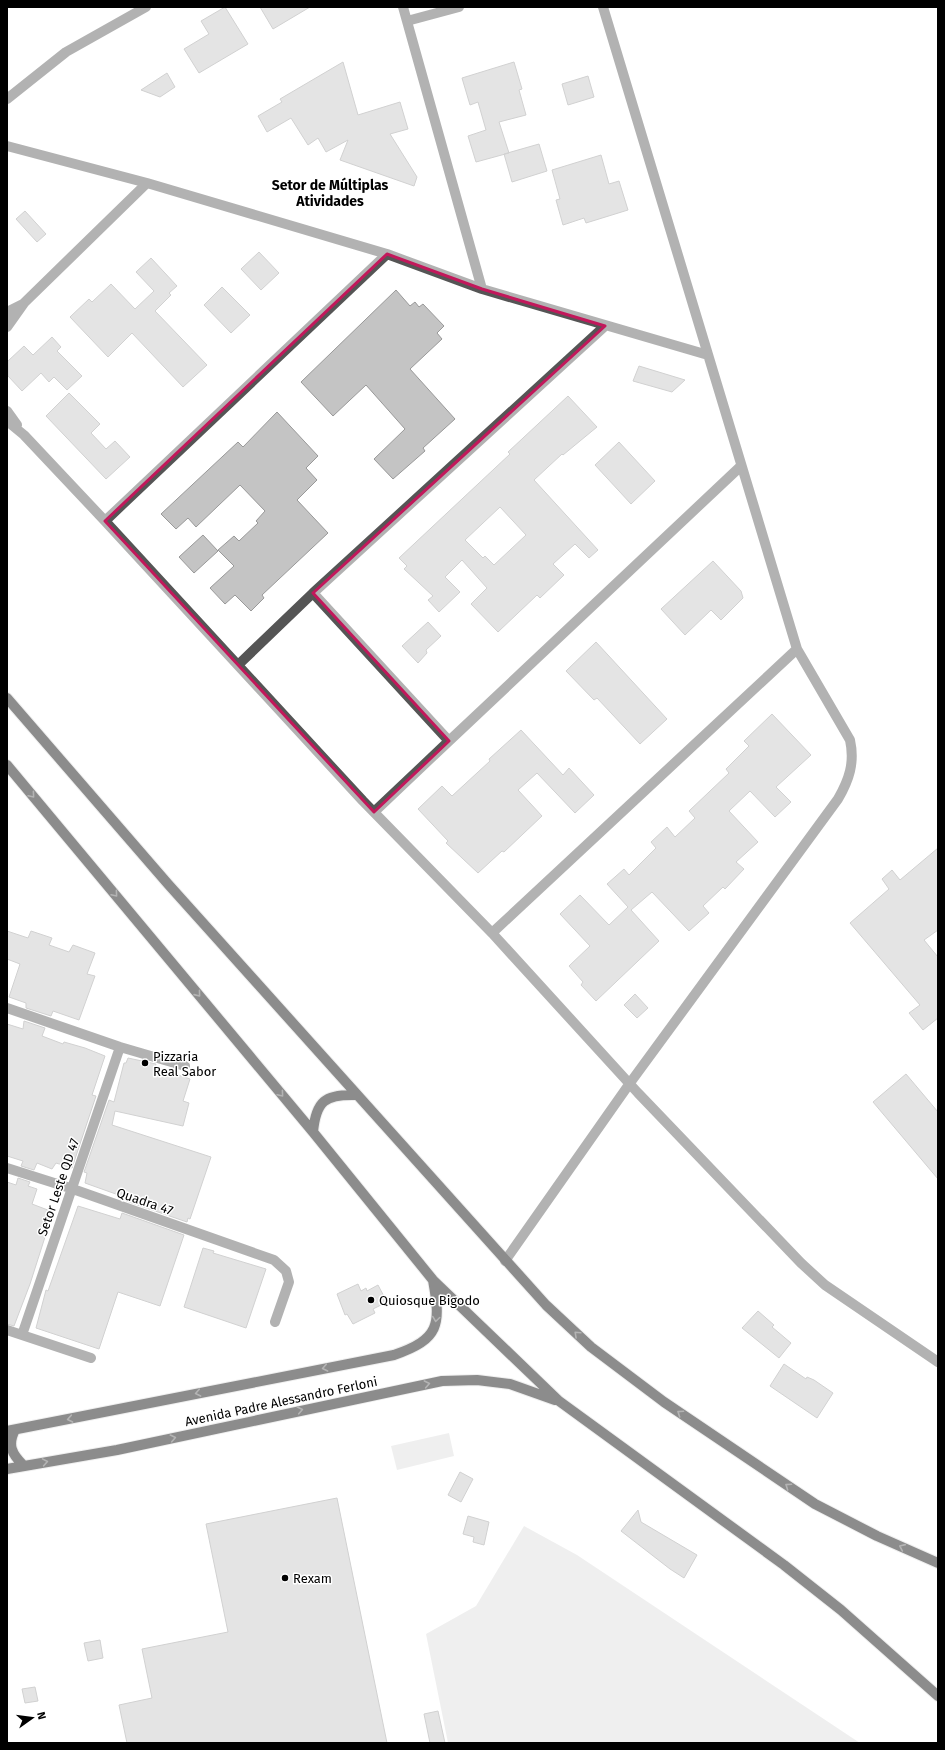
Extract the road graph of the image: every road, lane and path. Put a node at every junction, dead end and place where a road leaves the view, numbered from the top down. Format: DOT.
graph roads {
  1 [pos="146,7"];
  2 [pos="403,7"];
  3 [pos="459,7"];
  4 [pos="603,7"];
  5 [pos="407,22"];
  6 [pos="7,99"];
  7 [pos="7,146"];
  8 [pos="148,183"];
  9 [pos="387,254"];
  10 [pos="482,289"];
  11 [pos="24,303"];
  12 [pos="7,312"];
  13 [pos="7,326"];
  14 [pos="605,326"];
  15 [pos="708,355"];
  16 [pos="7,411"];
  17 [pos="7,421"];
  18 [pos="24,435"];
  19 [pos="741,466"];
  20 [pos="105,521"];
  21 [pos="313,593"];
  22 [pos="797,649"];
  23 [pos="238,665"];
  24 [pos="7,698"];
  25 [pos="449,742"];
  26 [pos="7,765"];
  27 [pos="374,812"];
  28 [pos="492,933"];
  29 [pos="7,1008"];
  30 [pos="120,1047"];
  31 [pos="185,1066"];
  32 [pos="630,1083"];
  33 [pos="356,1095"];
  34 [pos="313,1132"];
  35 [pos="7,1168"];
  36 [pos="70,1188"];
  37 [pos="505,1261"];
  38 [pos="433,1280"];
  39 [pos="275,1322"];
  40 [pos="7,1330"];
  41 [pos="22,1335"];
  42 [pos="91,1358"];
  43 [pos="938,1362"];
  44 [pos="559,1401"];
  45 [pos="11,1430"];
  46 [pos="23,1465"];
  47 [pos="7,1469"];
  48 [pos="938,1563"];
  49 [pos="938,1696"];
  1 -- 6 [label="street"];
  2 -- 5 [label="street"];
  3 -- 5 [label="street"];
  4 -- 15 [label="street"];
  5 -- 10 [label="street"];
  7 -- 8 [label="street"];
  8 -- 9 [label="street"];
  8 -- 11 [label="street"];
  9 -- 10 [label="street"];
  9 -- 20 [label="street"];
  10 -- 14 [label="street"];
  11 -- 12 [label="street"];
  11 -- 13 [label="street"];
  14 -- 15 [label="street"];
  14 -- 21 [label="street"];
  15 -- 19 [label="street"];
  16 -- 18 [label="street"];
  17 -- 18 [label="street"];
  18 -- 20 [label="street"];
  19 -- 22 [label="street"];
  19 -- 25 [label="street"];
  20 -- 23 [label="street"];
  21 -- 23 [label="street"];
  21 -- 25 [label="street"];
  22 -- 28 [label="street"];
  22 -- 32 [label="street"];
  23 -- 27 [label="street"];
  24 -- 33 [label="main road"];
  25 -- 27 [label="street"];
  26 -- 34 [label="main road, one-way"];
  27 -- 28 [label="street"];
  28 -- 32 [label="street"];
  29 -- 30 [label="street"];
  30 -- 31 [label="street"];
  30 -- 36 [label="street, Setor Leste QD 47"];
  32 -- 37 [label="street"];
  32 -- 43 [label="street"];
  33 -- 34 [label="main road"];
  33 -- 37 [label="main road"];
  34 -- 38 [label="main road"];
  35 -- 36 [label="street, Quadra 47"];
  36 -- 39 [label="street, Quadra 47"];
  36 -- 41 [label="street, Setor Leste QD 47"];
  48 -- 37 [label="main road, one-way"];
  38 -- 44 [label="main road"];
  38 -- 45 [label="main road, Avenida Padre Alessandro Ferloni, one-way"];
  40 -- 41 [label="street"];
  41 -- 42 [label="street"];
  46 -- 44 [label="main road, Avenida Padre Alessandro Ferloni, one-way"];
  44 -- 49 [label="main road"];
  45 -- 46 [label="main road"];
  46 -- 47 [label="main road, Avenida Padre Alessandro Ferloni"];
}
